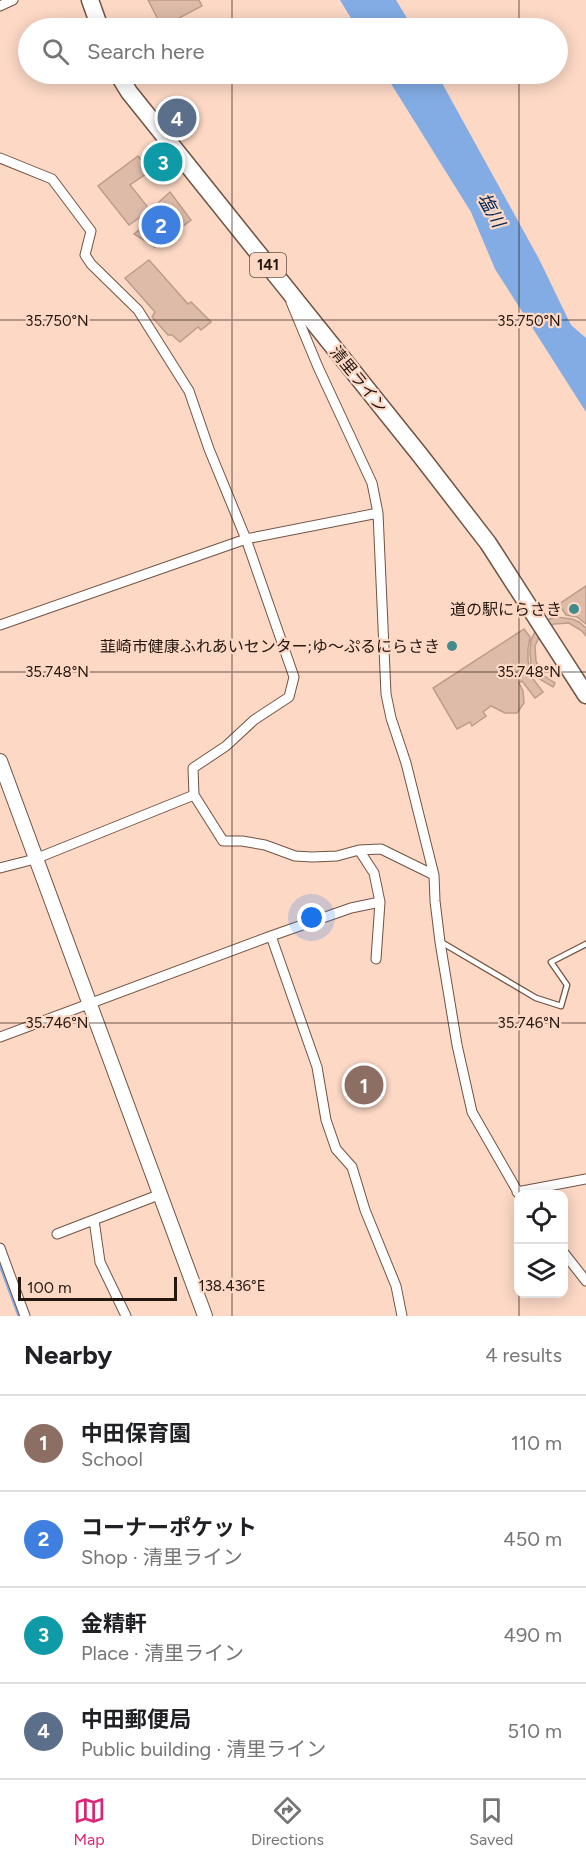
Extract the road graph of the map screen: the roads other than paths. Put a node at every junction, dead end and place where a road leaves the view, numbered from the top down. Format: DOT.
graph roads {
  1 [pos="14,0"];
  2 [pos="90,0"];
  3 [pos="0,6"];
  4 [pos="96,18"];
  5 [pos="124,84"];
  6 [pos="0,158"];
  7 [pos="284,286"];
  8 [pos="378,513"];
  9 [pos="246,539"];
  10 [pos="0,625"];
  11 [pos="586,695"];
  12 [pos="0,761"];
  13 [pos="194,795"];
  14 [pos="359,850"];
  15 [pos="35,859"];
  16 [pos="0,868"];
  17 [pos="434,875"];
  18 [pos="380,902"];
  19 [pos="271,936"];
  20 [pos="440,942"];
  21 [pos="586,944"];
  22 [pos="376,959"];
  23 [pos="90,1004"];
  24 [pos="0,1037"];
  25 [pos="586,1179"];
  26 [pos="516,1190"];
  27 [pos="533,1190"];
  28 [pos="161,1194"];
  29 [pos="94,1220"];
  30 [pos="57,1234"];
  31 [pos="0,1248"];
  32 [pos="568,1258"];
  33 [pos="586,1281"];
  34 [pos="25,1316"];
  35 [pos="126,1316"];
  36 [pos="205,1316"];
  37 [pos="402,1316"];
  1 -- 3 [label="street"];
  2 -- 4 [label="highway"];
  5 -- 7 [label="highway, 清里ライン / 141"];
  6 -- 9 [label="street"];
  7 -- 8 [label="street"];
  7 -- 11 [label="highway, 清里ライン / 141"];
  8 -- 9 [label="street"];
  8 -- 17 [label="street"];
  9 -- 10 [label="street"];
  9 -- 13 [label="street"];
  12 -- 15 [label="street"];
  13 -- 14 [label="street"];
  13 -- 15 [label="street"];
  14 -- 17 [label="street"];
  14 -- 18 [label="street"];
  15 -- 16 [label="street"];
  15 -- 23 [label="street"];
  17 -- 20 [label="street"];
  18 -- 19 [label="street"];
  18 -- 22 [label="street"];
  19 -- 23 [label="street"];
  19 -- 37 [label="street"];
  20 -- 21 [label="lane"];
  20 -- 26 [label="street"];
  23 -- 24 [label="street"];
  23 -- 28 [label="street"];
  25 -- 27 [label="street"];
  28 -- 29 [label="street"];
  28 -- 36 [label="street"];
  29 -- 30 [label="street"];
  29 -- 35 [label="street"];
  31 -- 34 [label="street"];
  32 -- 33 [label="street"];
}
